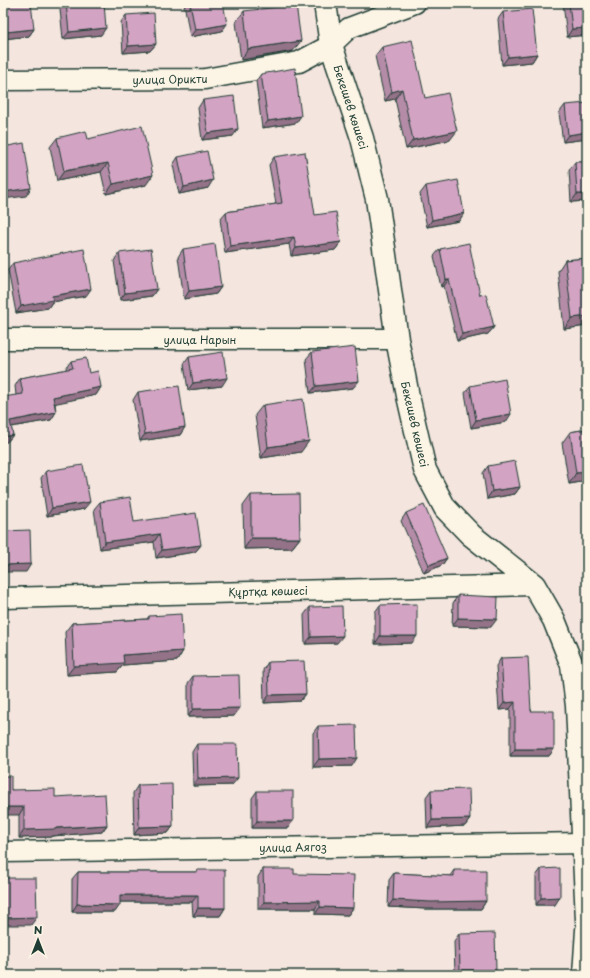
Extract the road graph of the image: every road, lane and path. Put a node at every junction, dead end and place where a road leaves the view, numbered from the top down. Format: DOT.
graph roads {
  1 [pos="325,3"];
  2 [pos="415,3"];
  3 [pos="331,45"];
  4 [pos="3,80"];
  5 [pos="3,339"];
  6 [pos="397,339"];
  7 [pos="534,585"];
  8 [pos="3,598"];
  9 [pos="582,706"];
  10 [pos="584,843"];
  11 [pos="3,852"];
  12 [pos="587,920"];
  13 [pos="587,930"];
  14 [pos="584,975"];
  1 -- 3 [label="main road, Бекешев көшесі"];
  2 -- 3 [label="street, улица Орикти"];
  3 -- 4 [label="street, улица Орикти"];
  3 -- 6 [label="main road, Бекешев көшесі"];
  5 -- 6 [label="street, улица Нарын"];
  6 -- 7 [label="main road, Бекешев көшесі"];
  7 -- 8 [label="street, Құртқа көшесі"];
  7 -- 9 [label="main road, Бекешев көшесі"];
  9 -- 10 [label="main road, Бекешев көшесі"];
  10 -- 11 [label="street, улица Аягоз"];
  10 -- 12 [label="main road, Бекешев көшесі"];
  13 -- 14 [label="main road"];
}
